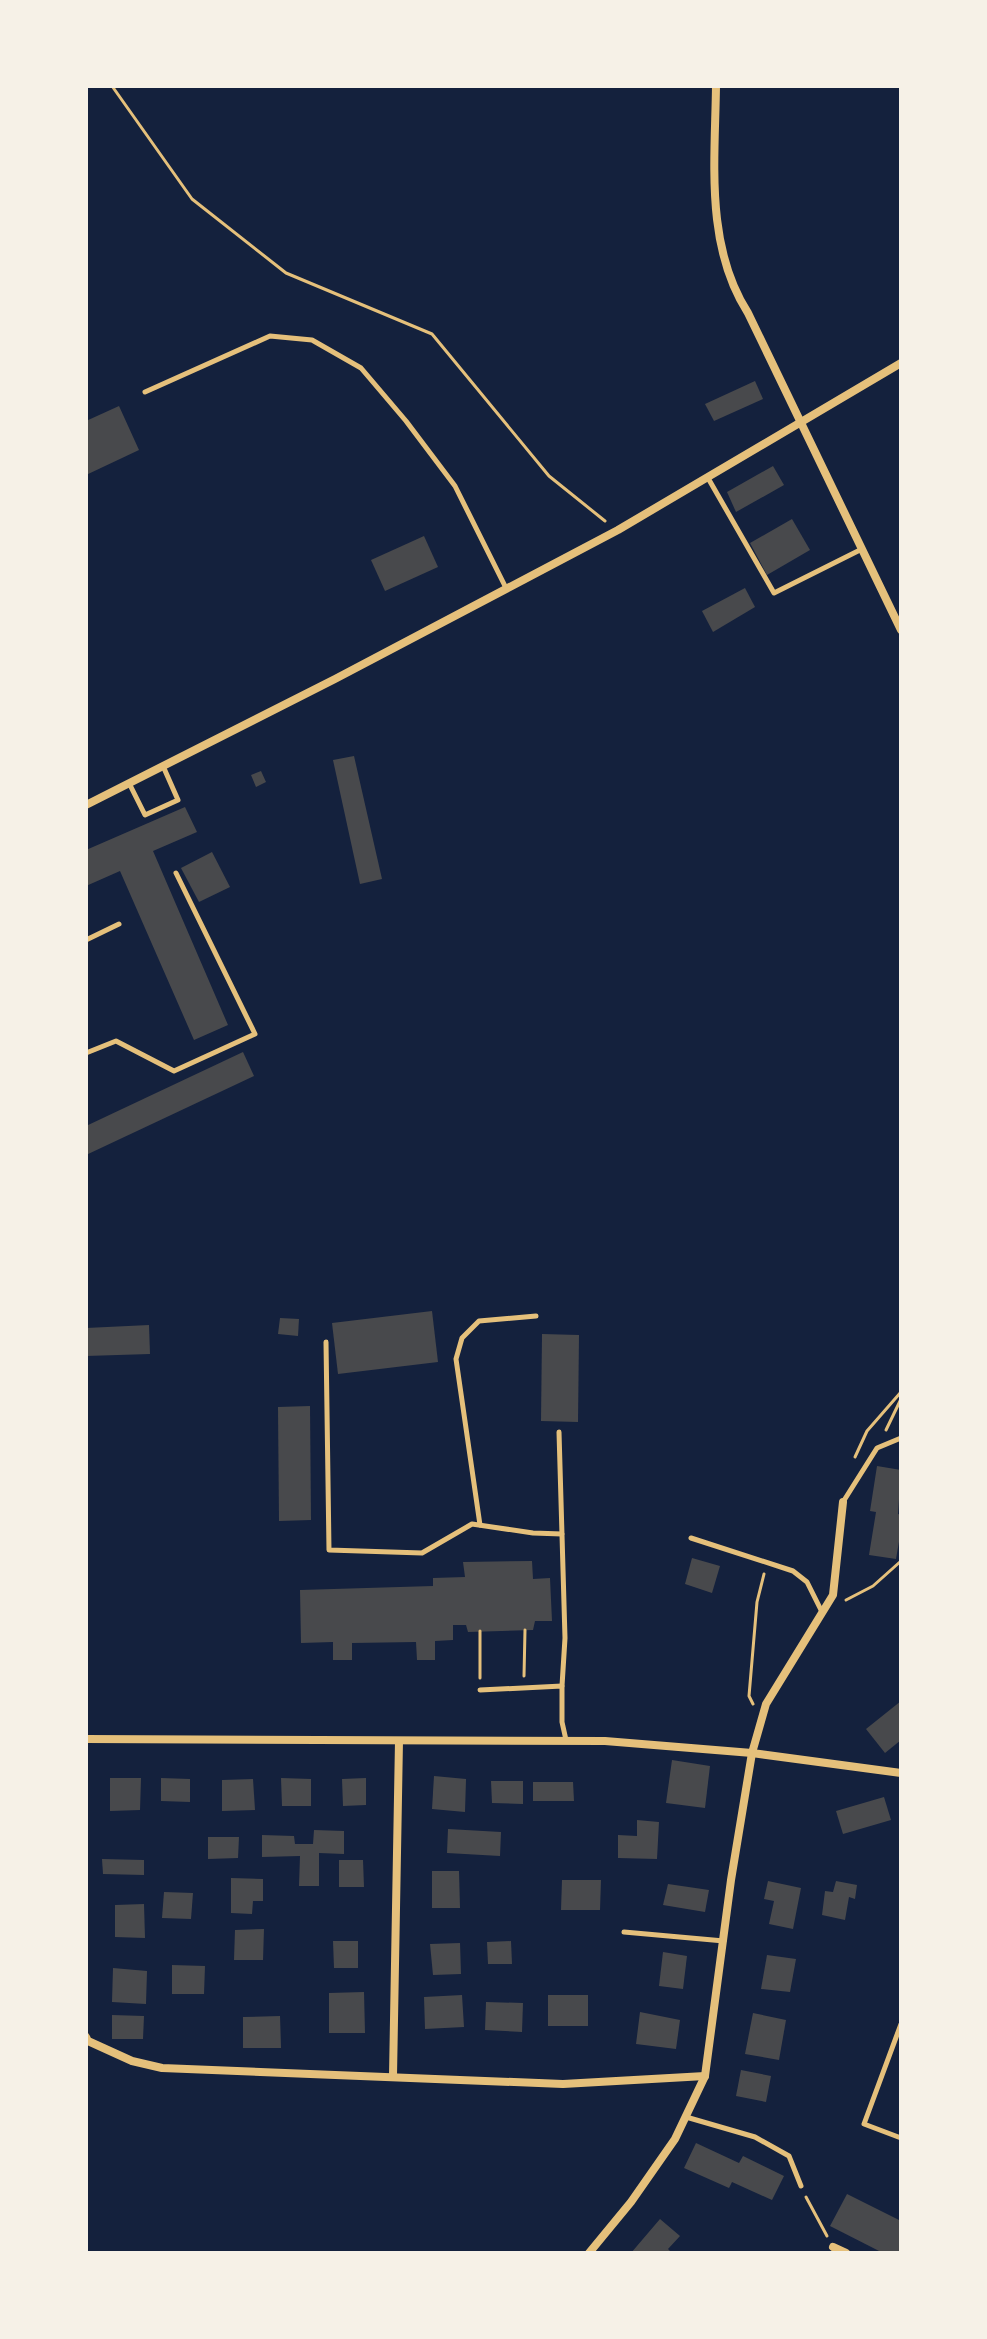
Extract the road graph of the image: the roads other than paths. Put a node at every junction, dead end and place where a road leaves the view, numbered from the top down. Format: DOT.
graph roads {
  1 [pos="716,86"];
  2 [pos="901,363"];
  3 [pos="145,392"];
  4 [pos="801,421"];
  5 [pos="708,478"];
  6 [pos="862,549"];
  7 [pos="506,588"];
  8 [pos="901,630"];
  9 [pos="163,766"];
  10 [pos="129,783"];
  11 [pos="86,805"];
  12 [pos="176,873"];
  13 [pos="119,924"];
  14 [pos="86,940"];
  15 [pos="86,1053"];
  16 [pos="536,1316"];
  17 [pos="326,1342"];
  18 [pos="559,1432"];
  19 [pos="901,1438"];
  20 [pos="843,1502"];
  21 [pos="480,1525"];
  22 [pos="562,1534"];
  23 [pos="691,1538"];
  24 [pos="823,1612"];
  25 [pos="562,1686"];
  26 [pos="480,1690"];
  27 [pos="86,1739"];
  28 [pos="399,1741"];
  29 [pos="566,1741"];
  30 [pos="752,1753"];
  31 [pos="901,1773"];
  32 [pos="624,1932"];
  33 [pos="725,1941"];
  34 [pos="901,2024"];
  35 [pos="86,2037"];
  36 [pos="393,2076"];
  37 [pos="705,2076"];
  38 [pos="686,2117"];
  39 [pos="901,2138"];
  40 [pos="801,2186"];
  41 [pos="833,2247"];
  42 [pos="589,2253"];
  43 [pos="846,2253"];
  1 -- 4 [label="street"];
  2 -- 4 [label="street"];
  3 -- 7 [label="lane"];
  4 -- 5 [label="street"];
  4 -- 6 [label="street"];
  5 -- 6 [label="lane"];
  5 -- 7 [label="street"];
  6 -- 8 [label="street"];
  7 -- 9 [label="street"];
  9 -- 10 [label="street"];
  9 -- 10 [label="lane"];
  10 -- 11 [label="street"];
  12 -- 15 [label="lane"];
  13 -- 14 [label="lane"];
  16 -- 21 [label="lane"];
  17 -- 21 [label="lane"];
  18 -- 22 [label="lane"];
  19 -- 20 [label="lane"];
  20 -- 24 [label="street"];
  21 -- 22 [label="lane"];
  22 -- 25 [label="lane"];
  23 -- 24 [label="lane"];
  24 -- 30 [label="street"];
  25 -- 26 [label="lane"];
  25 -- 29 [label="lane"];
  27 -- 28 [label="street"];
  28 -- 29 [label="street"];
  28 -- 36 [label="street"];
  29 -- 30 [label="street"];
  30 -- 31 [label="street"];
  30 -- 33 [label="street"];
  32 -- 33 [label="lane"];
  33 -- 37 [label="street"];
  34 -- 39 [label="lane"];
  35 -- 36 [label="street"];
  36 -- 37 [label="street"];
  37 -- 38 [label="street"];
  38 -- 40 [label="lane"];
  38 -- 42 [label="street"];
  41 -- 43 [label="street"];
}
